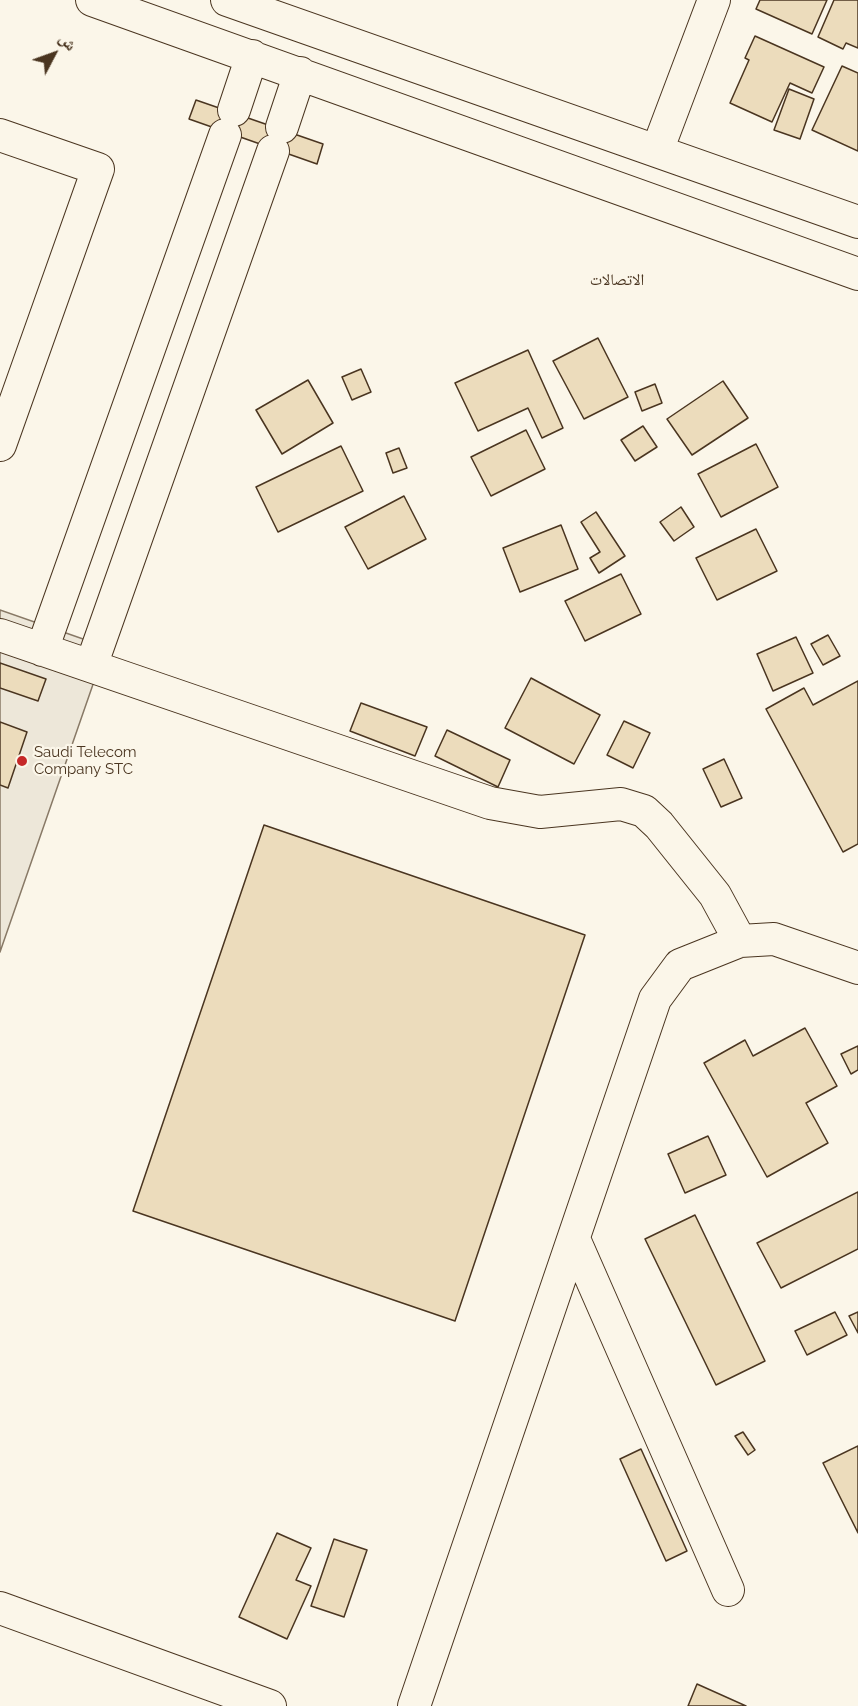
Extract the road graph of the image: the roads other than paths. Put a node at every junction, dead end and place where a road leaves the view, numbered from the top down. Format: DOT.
graph roads {
  1 [pos="92,0"];
  2 [pos="227,0"];
  3 [pos="714,0"];
  4 [pos="252,56"];
  5 [pos="300,73"];
  6 [pos="0,135"];
  7 [pos="657,152"];
  8 [pos="858,222"];
  9 [pos="858,274"];
  10 [pos="0,445"];
  11 [pos="0,635"];
  12 [pos="42,650"];
  13 [pos="91,666"];
  14 [pos="740,941"];
  15 [pos="858,968"];
  16 [pos="574,1239"];
  17 [pos="728,1590"];
  18 [pos="0,1608"];
  19 [pos="270,1706"];
  20 [pos="414,1706"];
  1 -- 4 [label="street"];
  2 -- 7 [label="street"];
  3 -- 7 [label="street"];
  4 -- 5 [label="street"];
  4 -- 12 [label="street"];
  5 -- 9 [label="street"];
  5 -- 13 [label="street"];
  6 -- 10 [label="street"];
  7 -- 8 [label="street"];
  11 -- 12 [label="street"];
  12 -- 13 [label="street"];
  13 -- 14 [label="street"];
  14 -- 15 [label="street"];
  14 -- 16 [label="street"];
  16 -- 17 [label="street"];
  16 -- 20 [label="street"];
  18 -- 19 [label="street"];
}
